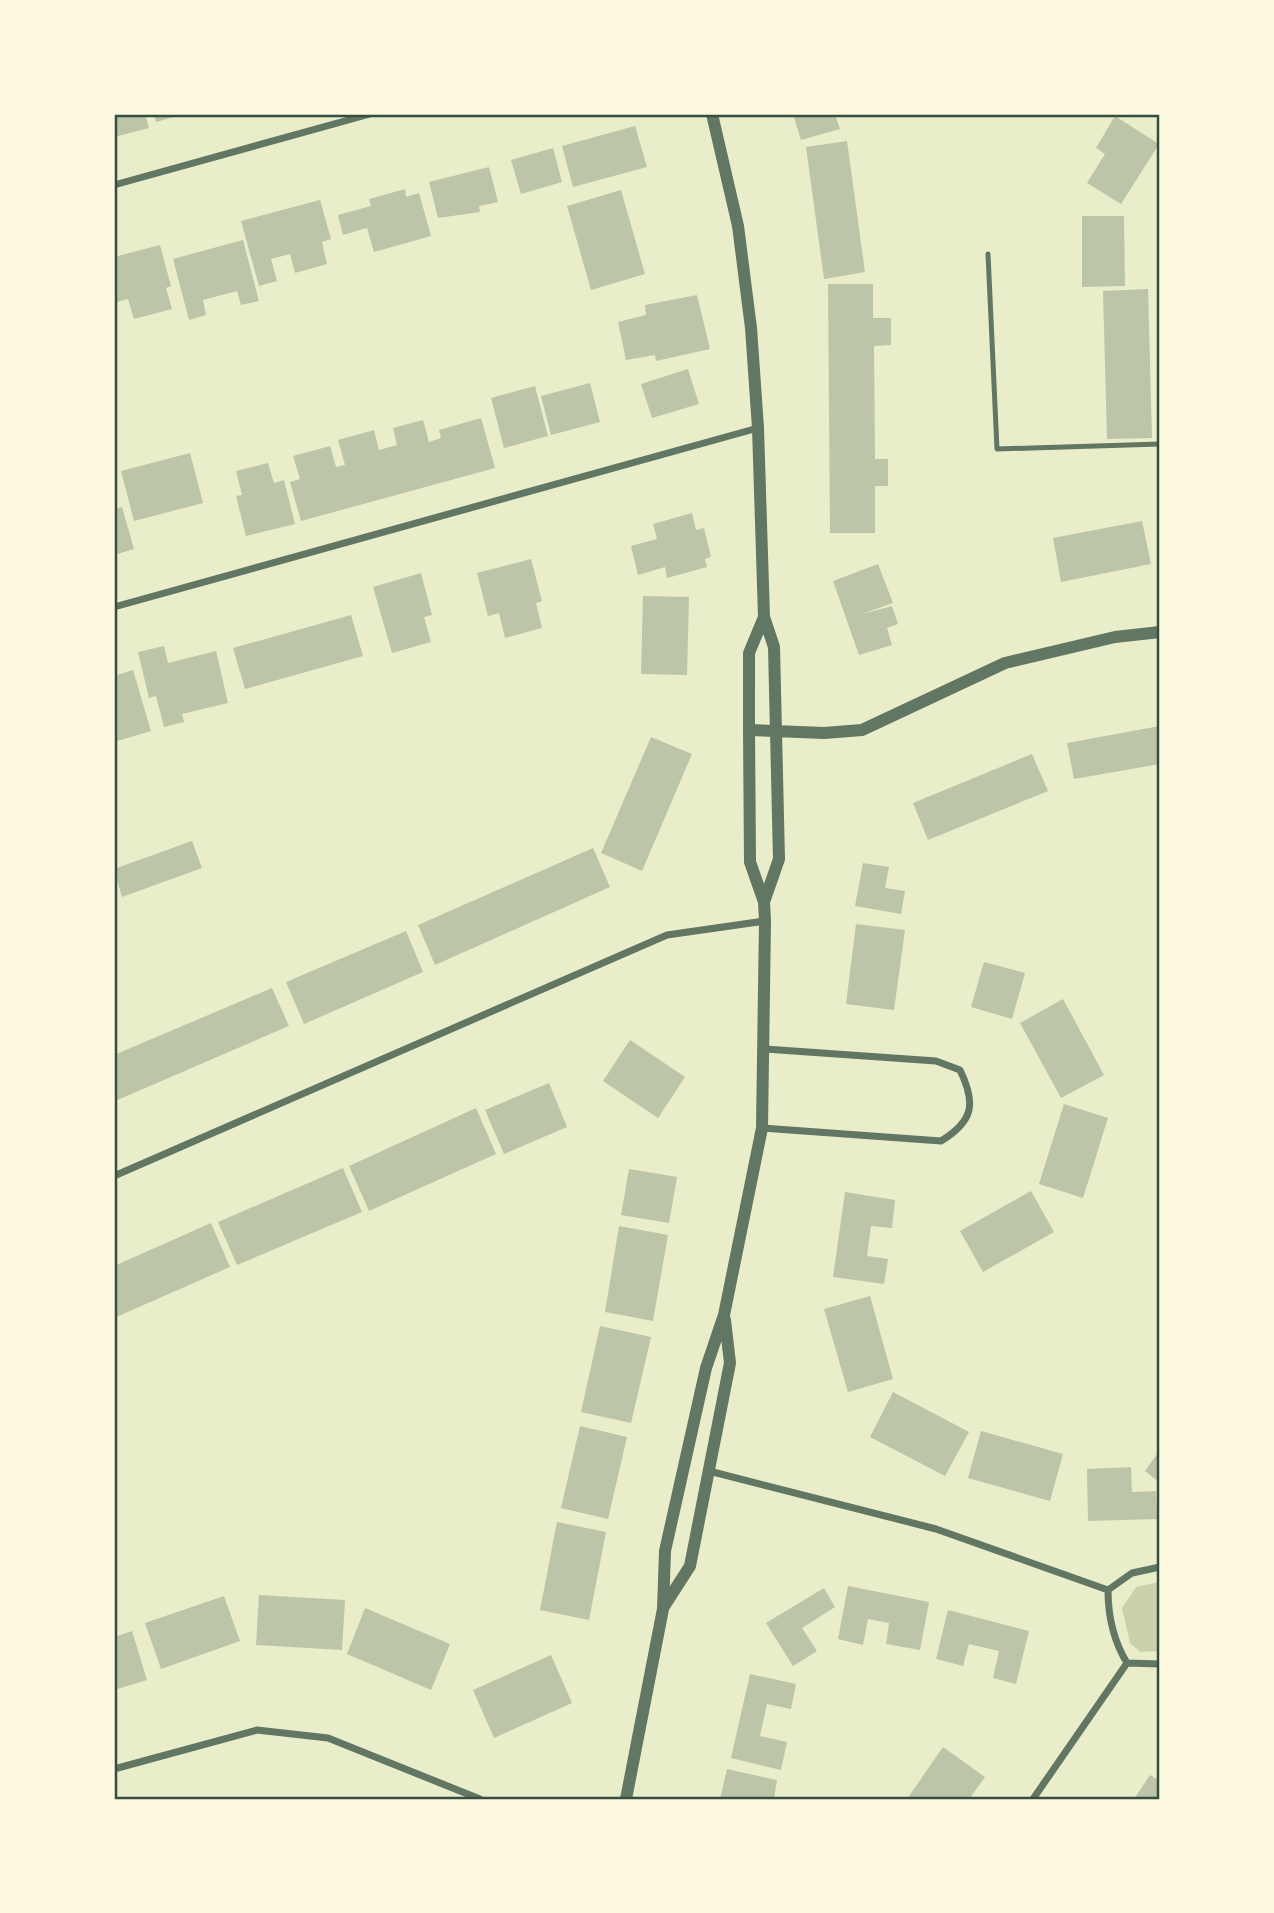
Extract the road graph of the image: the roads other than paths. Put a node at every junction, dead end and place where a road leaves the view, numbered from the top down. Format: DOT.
graph roads {
  1 [pos="370,114"];
  2 [pos="712,114"];
  3 [pos="114,185"];
  4 [pos="988,254"];
  5 [pos="758,428"];
  6 [pos="1160,443"];
  7 [pos="114,607"];
  8 [pos="764,617"];
  9 [pos="1160,632"];
  10 [pos="749,730"];
  11 [pos="778,731"];
  12 [pos="764,902"];
  13 [pos="765,921"];
  14 [pos="765,1049"];
  15 [pos="762,1128"];
  16 [pos="114,1176"];
  17 [pos="724,1315"];
  18 [pos="709,1471"];
  19 [pos="1160,1567"];
  20 [pos="1108,1590"];
  21 [pos="663,1609"];
  22 [pos="1127,1663"];
  23 [pos="1160,1664"];
  24 [pos="114,1769"];
  25 [pos="480,1799"];
  26 [pos="626,1799"];
  27 [pos="1033,1799"];
  1 -- 3 [label="street"];
  2 -- 5 [label="street"];
  4 -- 6 [label="lane"];
  5 -- 7 [label="street"];
  5 -- 8 [label="street"];
  8 -- 10 [label="street"];
  8 -- 11 [label="street"];
  9 -- 11 [label="street"];
  10 -- 11 [label="street"];
  10 -- 12 [label="street"];
  11 -- 12 [label="street"];
  12 -- 13 [label="street"];
  13 -- 14 [label="street"];
  13 -- 16 [label="street"];
  14 -- 15 [label="street"];
  14 -- 15 [label="street"];
  15 -- 17 [label="street"];
  17 -- 18 [label="street"];
  17 -- 21 [label="street"];
  18 -- 20 [label="street"];
  18 -- 21 [label="street"];
  19 -- 20 [label="street"];
  20 -- 22 [label="street"];
  21 -- 26 [label="street"];
  22 -- 23 [label="street"];
  22 -- 27 [label="street"];
  24 -- 25 [label="street"];
}
